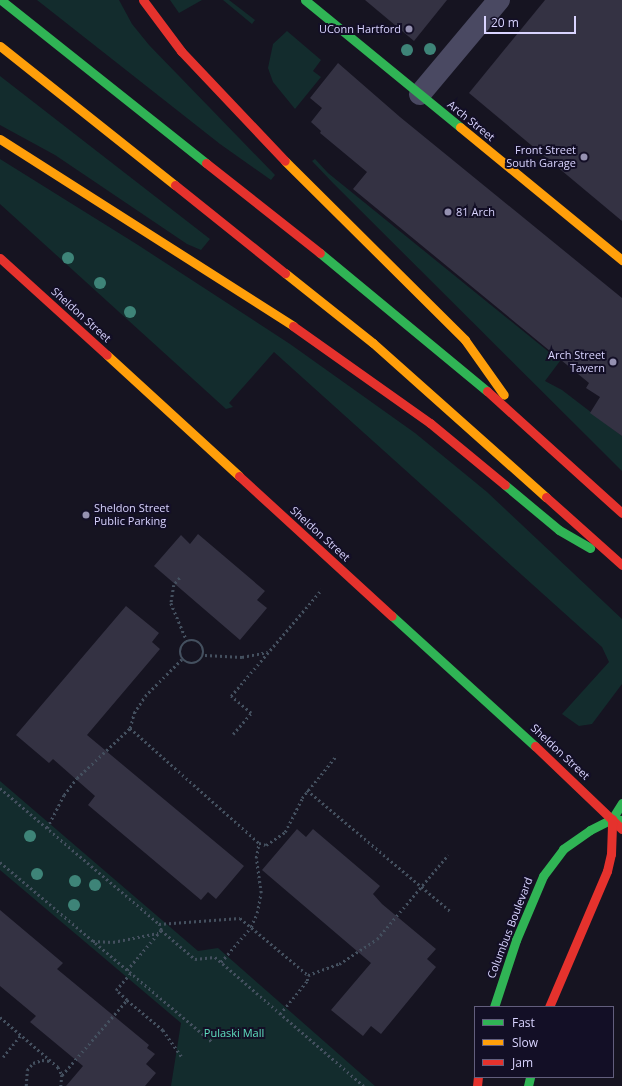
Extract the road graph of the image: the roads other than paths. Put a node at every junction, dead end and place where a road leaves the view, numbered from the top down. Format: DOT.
graph roads {
  1 [pos="1,0"];
  2 [pos="143,0"];
  3 [pos="305,0"];
  4 [pos="499,0"];
  5 [pos="0,46"];
  6 [pos="420,94"];
  7 [pos="0,139"];
  8 [pos="0,258"];
  9 [pos="622,260"];
  10 [pos="524,424"];
  11 [pos="622,513"];
  12 [pos="622,566"];
  13 [pos="622,802"];
  14 [pos="612,819"];
  15 [pos="622,820"];
  16 [pos="622,829"];
  17 [pos="494,1006"];
  18 [pos="549,1006"];
  1 -- 10 [label="main road"];
  2 -- 10 [label="main road"];
  3 -- 6 [label="main road, Arch Street"];
  4 -- 6 [label="street"];
  5 -- 12 [label="main road"];
  6 -- 9 [label="main road, Arch Street"];
  7 -- 12 [label="main road"];
  8 -- 14 [label="main road, Sheldon Street"];
  10 -- 11 [label="main road"];
  13 -- 14 [label="main road, Columbus Boulevard"];
  14 -- 15 [label="main road"];
  14 -- 16 [label="main road, Sheldon Street"];
  14 -- 17 [label="main road, Columbus Boulevard"];
  14 -- 18 [label="main road, Columbus Boulevard"];
}
